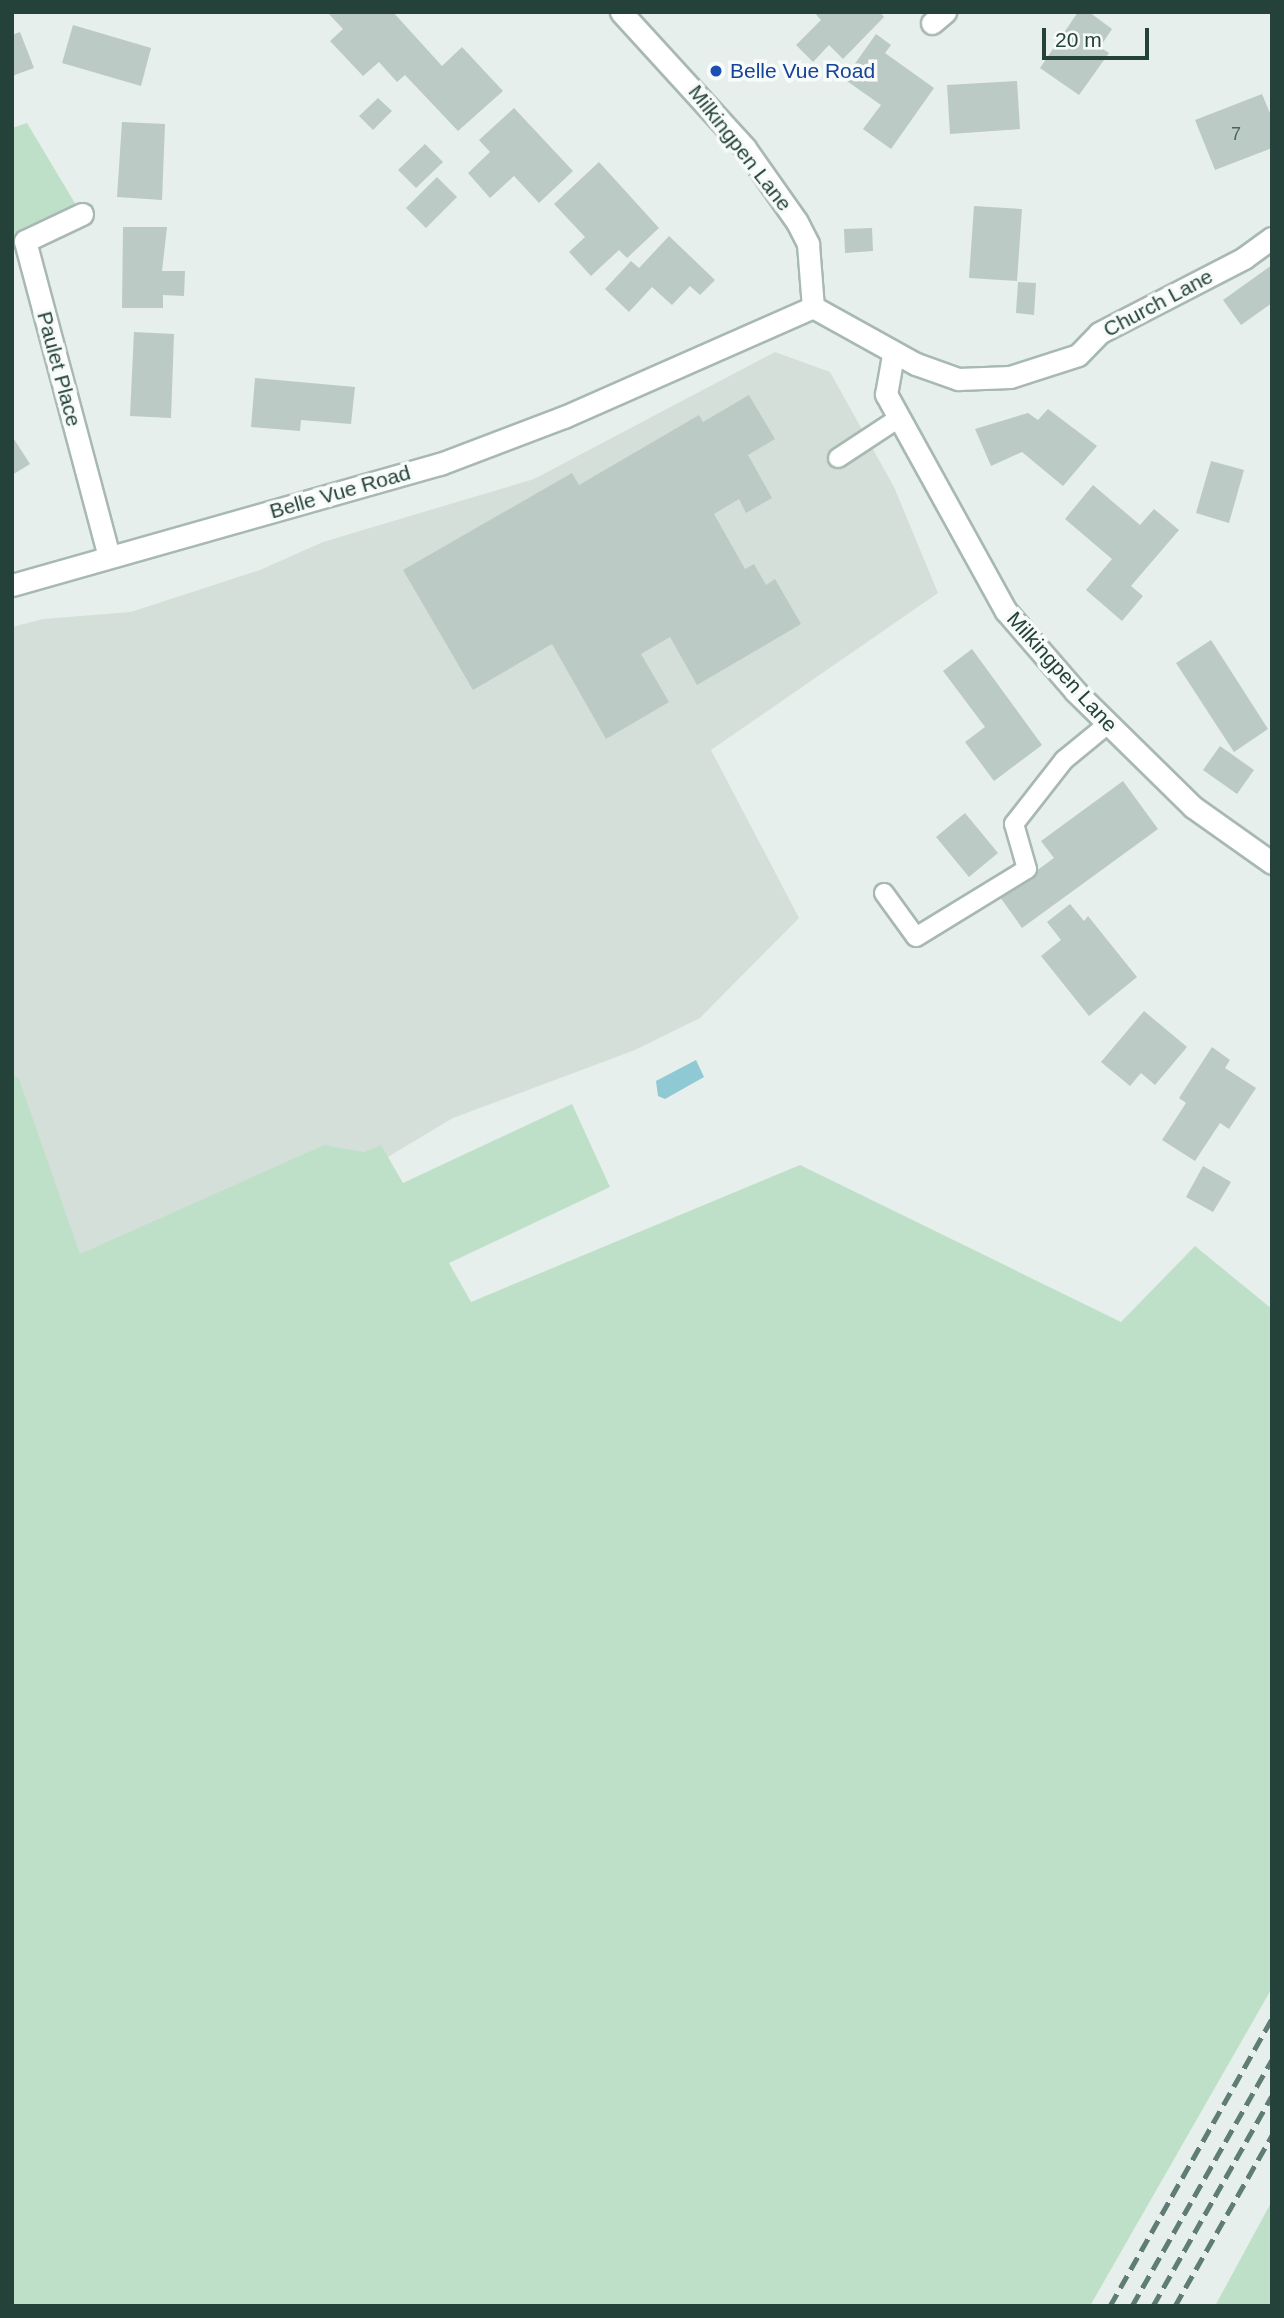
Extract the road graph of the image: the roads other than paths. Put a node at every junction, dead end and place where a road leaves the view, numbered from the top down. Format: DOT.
graph roads {
  1 [pos="631,16"];
  2 [pos="82,214"];
  3 [pos="1272,238"];
  4 [pos="813,307"];
  5 [pos="893,355"];
  6 [pos="899,418"];
  7 [pos="838,458"];
  8 [pos="109,557"];
  9 [pos="12,585"];
  10 [pos="1108,724"];
  11 [pos="1272,863"];
  12 [pos="884,893"];
  1 -- 4 [label="street, Milkingpen Lane"];
  2 -- 8 [label="street, Paulet Place"];
  3 -- 5 [label="street, Church Lane"];
  4 -- 5 [label="street, Church Lane"];
  4 -- 8 [label="street, Belle Vue Road"];
  5 -- 6 [label="street, Milkingpen Lane"];
  6 -- 7 [label="lane"];
  6 -- 10 [label="street, Milkingpen Lane"];
  8 -- 9 [label="street, Belle Vue Road"];
  10 -- 11 [label="street, Milkingpen Lane"];
  10 -- 12 [label="lane"];
}
